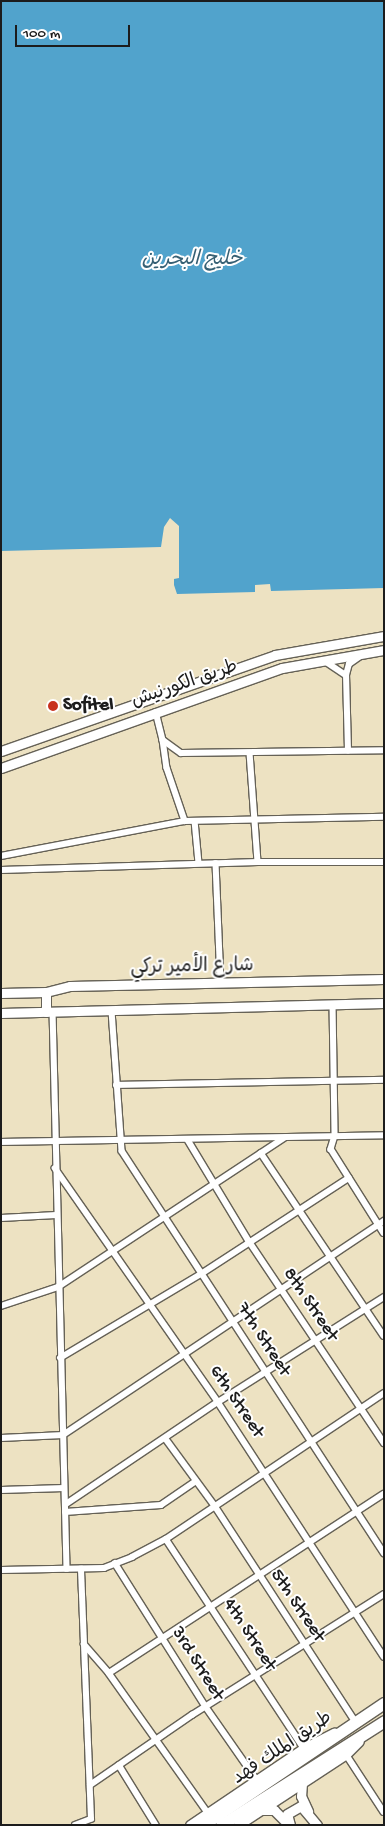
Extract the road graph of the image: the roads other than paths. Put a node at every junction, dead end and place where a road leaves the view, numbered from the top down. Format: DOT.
graph roads {
  1 [pos="384,636"];
  2 [pos="384,650"];
  3 [pos="367,652"];
  4 [pos="323,660"];
  5 [pos="346,675"];
  6 [pos="156,712"];
  7 [pos="163,740"];
  8 [pos="384,750"];
  9 [pos="1,751"];
  10 [pos="348,751"];
  11 [pos="250,753"];
  12 [pos="1,768"];
  13 [pos="384,817"];
  14 [pos="253,820"];
  15 [pos="185,821"];
  16 [pos="195,821"];
  17 [pos="1,856"];
  18 [pos="258,862"];
  19 [pos="384,862"];
  20 [pos="199,863"];
  21 [pos="216,863"];
  22 [pos="1,870"];
  23 [pos="384,979"];
  24 [pos="221,983"];
  25 [pos="46,992"];
  26 [pos="1,993"];
  27 [pos="384,1003"];
  28 [pos="333,1004"];
  29 [pos="50,1011"];
  30 [pos="112,1011"];
  31 [pos="1,1013"];
  32 [pos="384,1080"];
  33 [pos="334,1082"];
  34 [pos="116,1085"];
  35 [pos="384,1135"];
  36 [pos="335,1136"];
  37 [pos="284,1138"];
  38 [pos="188,1140"];
  39 [pos="120,1141"];
  40 [pos="1,1142"];
  41 [pos="55,1143"];
  42 [pos="261,1153"];
  43 [pos="56,1168"];
  44 [pos="349,1178"];
  45 [pos="212,1184"];
  46 [pos="299,1209"];
  47 [pos="164,1214"];
  48 [pos="56,1215"];
  49 [pos="1,1218"];
  50 [pos="381,1223"];
  51 [pos="384,1233"];
  52 [pos="249,1241"];
  53 [pos="114,1249"];
  54 [pos="331,1256"];
  55 [pos="201,1274"];
  56 [pos="58,1287"];
  57 [pos="282,1289"];
  58 [pos="384,1297"];
  59 [pos="152,1305"];
  60 [pos="1,1306"];
  61 [pos="366,1308"];
  62 [pos="233,1320"];
  63 [pos="384,1336"];
  64 [pos="316,1341"];
  65 [pos="184,1352"];
  66 [pos="60,1358"];
  67 [pos="265,1373"];
  68 [pos="384,1393"];
  69 [pos="218,1402"];
  70 [pos="361,1409"];
  71 [pos="63,1435"];
  72 [pos="1,1438"];
  73 [pos="166,1439"];
  74 [pos="312,1441"];
  75 [pos="384,1443"];
  76 [pos="265,1473"];
  77 [pos="196,1481"];
  78 [pos="64,1488"];
  79 [pos="1,1490"];
  80 [pos="384,1494"];
  81 [pos="66,1504"];
  82 [pos="215,1506"];
  83 [pos="66,1512"];
  84 [pos="356,1512"];
  85 [pos="166,1539"];
  86 [pos="311,1541"];
  87 [pos="384,1553"];
  88 [pos="115,1563"];
  89 [pos="67,1569"];
  90 [pos="81,1569"];
  91 [pos="1,1570"];
  92 [pos="258,1575"];
  93 [pos="384,1594"];
  94 [pos="212,1605"];
  95 [pos="354,1612"];
  96 [pos="162,1638"];
  97 [pos="304,1643"];
  98 [pos="84,1644"];
  99 [pos="384,1657"];
  100 [pos="109,1673"];
  101 [pos="256,1674"];
  102 [pos="384,1703"];
  103 [pos="206,1706"];
  104 [pos="355,1722"];
  105 [pos="379,1724"];
  106 [pos="343,1729"];
  107 [pos="157,1740"];
  108 [pos="304,1748"];
  109 [pos="346,1754"];
  110 [pos="119,1766"];
  111 [pos="257,1780"];
  112 [pos="302,1783"];
  113 [pos="90,1785"];
  114 [pos="258,1811"];
  115 [pos="308,1811"];
  116 [pos="384,1812"];
  117 [pos="208,1813"];
  118 [pos="288,1824"];
  119 [pos="75,1825"];
  120 [pos="156,1825"];
  121 [pos="190,1825"];
  122 [pos="203,1825"];
  123 [pos="221,1825"];
  124 [pos="238,1825"];
  125 [pos="317,1825"];
  1 -- 9 [label="main road, طريق الكورنيش"];
  2 -- 3 [label="main road, طريق الكورنيش"];
  3 -- 4 [label="main road, طريق الكورنيش"];
  3 -- 5 [label="street"];
  4 -- 5 [label="street"];
  4 -- 6 [label="main road, طريق الكورنيش"];
  5 -- 10 [label="street"];
  6 -- 7 [label="street"];
  6 -- 12 [label="main road, طريق الكورنيش"];
  7 -- 11 [label="street"];
  7 -- 15 [label="street"];
  8 -- 10 [label="street"];
  10 -- 11 [label="street"];
  11 -- 14 [label="street"];
  13 -- 14 [label="street"];
  14 -- 16 [label="street"];
  14 -- 18 [label="street"];
  15 -- 16 [label="street"];
  15 -- 17 [label="street"];
  16 -- 20 [label="street"];
  18 -- 19 [label="street"];
  18 -- 21 [label="street"];
  20 -- 21 [label="street"];
  20 -- 22 [label="street"];
  21 -- 24 [label="street"];
  23 -- 24 [label="main road, شارع الأمير تركي"];
  24 -- 25 [label="main road, شارع الأمير تركي"];
  25 -- 26 [label="main road, شارع الأمير تركي"];
  25 -- 29 [label="main road"];
  27 -- 28 [label="main road"];
  28 -- 30 [label="main road"];
  28 -- 33 [label="street"];
  29 -- 30 [label="main road"];
  29 -- 31 [label="main road"];
  29 -- 41 [label="street"];
  30 -- 34 [label="street"];
  32 -- 33 [label="street"];
  33 -- 34 [label="street"];
  33 -- 36 [label="street"];
  34 -- 39 [label="street"];
  35 -- 36 [label="street"];
  36 -- 37 [label="street"];
  36 -- 44 [label="street"];
  37 -- 38 [label="street"];
  37 -- 42 [label="street"];
  38 -- 39 [label="street"];
  38 -- 45 [label="street, 8th Street"];
  39 -- 41 [label="street"];
  39 -- 47 [label="street, 7th Street"];
  40 -- 41 [label="street"];
  41 -- 43 [label="street"];
  42 -- 45 [label="street"];
  42 -- 46 [label="street"];
  43 -- 48 [label="street"];
  43 -- 53 [label="street, 6th Street"];
  44 -- 46 [label="street"];
  44 -- 50 [label="street"];
  45 -- 47 [label="street"];
  45 -- 52 [label="street, 8th Street"];
  46 -- 52 [label="street"];
  46 -- 54 [label="street"];
  47 -- 53 [label="street"];
  47 -- 55 [label="street, 7th Street"];
  48 -- 49 [label="street"];
  48 -- 56 [label="street"];
  50 -- 51 [label="street"];
  50 -- 54 [label="street"];
  52 -- 55 [label="street"];
  52 -- 57 [label="street, 8th Street"];
  53 -- 56 [label="street"];
  53 -- 59 [label="street, 6th Street"];
  54 -- 57 [label="street"];
  54 -- 61 [label="street"];
  55 -- 59 [label="street"];
  55 -- 62 [label="street, 7th Street"];
  56 -- 60 [label="street"];
  56 -- 66 [label="street"];
  57 -- 62 [label="street"];
  57 -- 64 [label="street, 8th Street"];
  58 -- 61 [label="street"];
  59 -- 65 [label="street, 6th Street"];
  59 -- 66 [label="street"];
  61 -- 63 [label="street"];
  61 -- 64 [label="street"];
  62 -- 65 [label="street"];
  62 -- 67 [label="street, 7th Street"];
  64 -- 67 [label="street"];
  64 -- 70 [label="street, 8th Street"];
  65 -- 69 [label="street, 6th Street"];
  65 -- 71 [label="street"];
  66 -- 71 [label="street"];
  67 -- 69 [label="street"];
  67 -- 74 [label="street, 7th Street"];
  68 -- 70 [label="street"];
  69 -- 73 [label="street"];
  69 -- 76 [label="street, 6th Street"];
  70 -- 74 [label="street"];
  70 -- 75 [label="street, 8th Street"];
  71 -- 72 [label="street"];
  71 -- 78 [label="street"];
  73 -- 77 [label="street, 5th Street"];
  73 -- 81 [label="street"];
  74 -- 76 [label="street"];
  74 -- 84 [label="street, 7th Street"];
  76 -- 82 [label="street"];
  76 -- 86 [label="street, 6th Street"];
  77 -- 82 [label="street, 5th Street"];
  77 -- 83 [label="street"];
  78 -- 79 [label="street"];
  78 -- 81 [label="street"];
  80 -- 84 [label="street"];
  81 -- 83 [label="street"];
  82 -- 85 [label="street"];
  82 -- 92 [label="street, 5th Street"];
  83 -- 89 [label="street"];
  84 -- 86 [label="street"];
  84 -- 87 [label="street, 7th Street"];
  85 -- 88 [label="street"];
  85 -- 94 [label="street, 4th Street"];
  86 -- 92 [label="street"];
  86 -- 95 [label="street, 6th Street"];
  88 -- 90 [label="street"];
  88 -- 96 [label="street, 3rd Street"];
  89 -- 90 [label="street"];
  89 -- 91 [label="street"];
  90 -- 98 [label="street"];
  92 -- 94 [label="street"];
  92 -- 97 [label="street, 5th Street"];
  93 -- 95 [label="street"];
  94 -- 96 [label="street"];
  94 -- 101 [label="street, 4th Street"];
  95 -- 97 [label="street"];
  95 -- 99 [label="street, 6th Street"];
  96 -- 100 [label="street"];
  96 -- 103 [label="street, 3rd Street"];
  97 -- 101 [label="street"];
  97 -- 104 [label="street, 5th Street"];
  98 -- 100 [label="street"];
  98 -- 113 [label="street"];
  100 -- 107 [label="street"];
  101 -- 103 [label="street"];
  101 -- 108 [label="street, 4th Street"];
  102 -- 104 [label="highway, طريق الملك فهد"];
  103 -- 107 [label="street"];
  103 -- 111 [label="street, 3rd Street"];
  104 -- 106 [label="highway, طريق الملك فهد"];
  105 -- 109 [label="main road"];
  105 -- 123 [label="highway, طريق الملك فهد"];
  106 -- 108 [label="main road"];
  106 -- 122 [label="highway, طريق الملك فهد"];
  107 -- 110 [label="street"];
  107 -- 117 [label="street"];
  108 -- 111 [label="main road"];
  109 -- 112 [label="main road"];
  109 -- 116 [label="street"];
  110 -- 113 [label="street"];
  110 -- 120 [label="street"];
  111 -- 117 [label="main road"];
  112 -- 114 [label="main road"];
  112 -- 115 [label="main road"];
  113 -- 119 [label="street"];
  114 -- 118 [label="main road"];
  114 -- 124 [label="main road"];
  115 -- 118 [label="main road"];
  115 -- 125 [label="main road"];
  117 -- 121 [label="main road"];
}
